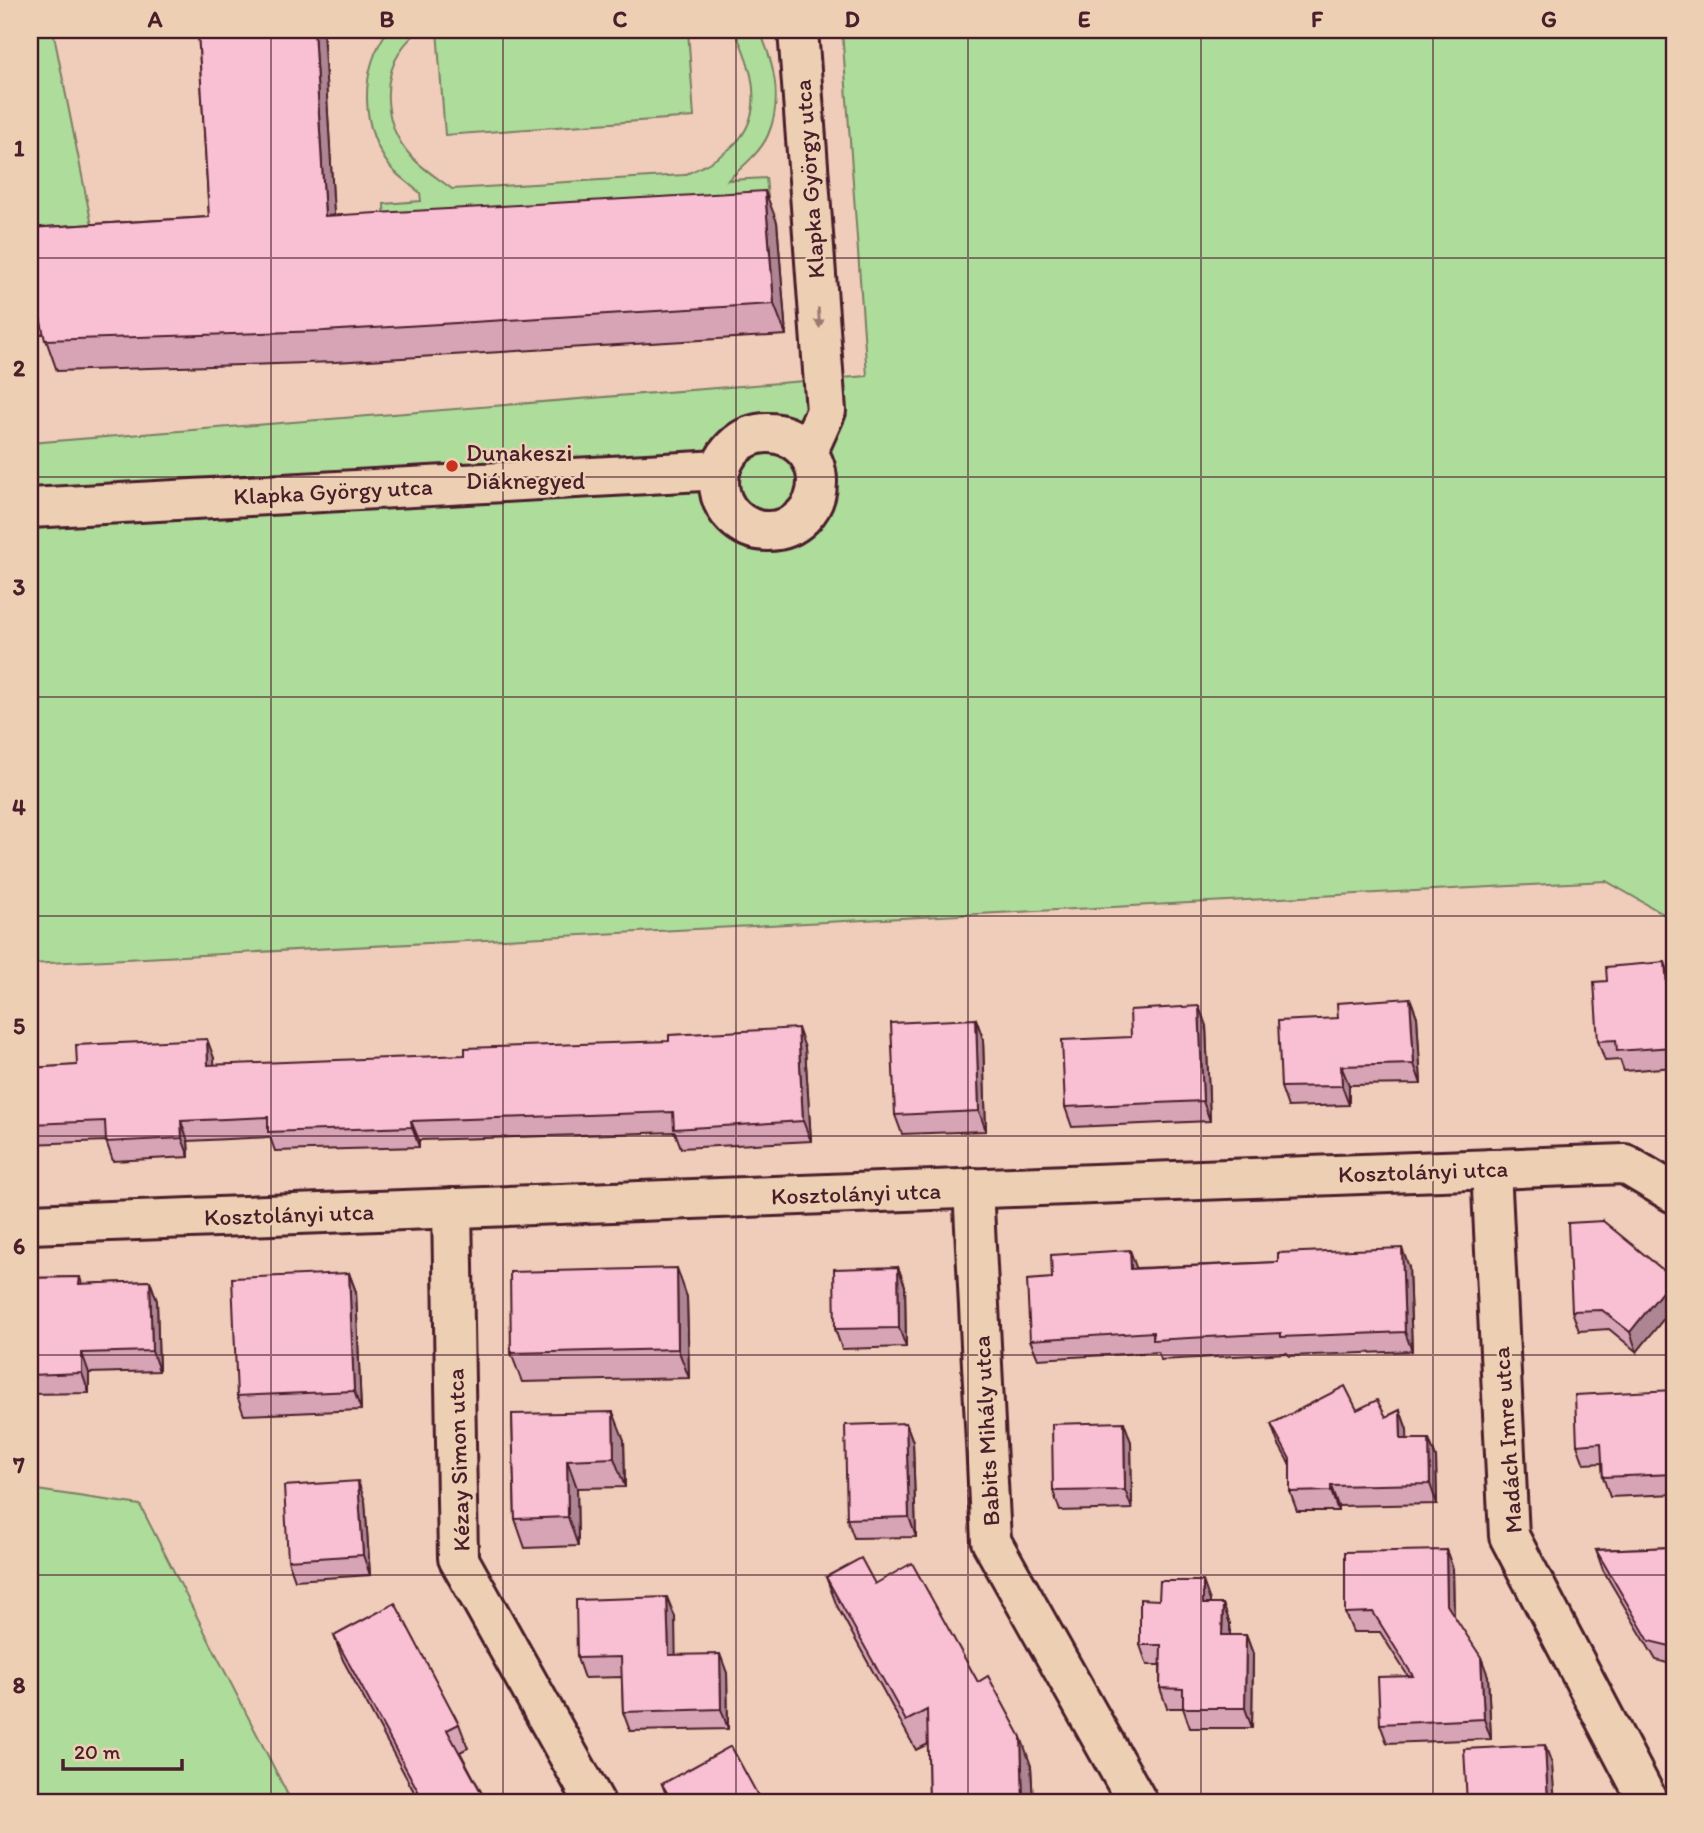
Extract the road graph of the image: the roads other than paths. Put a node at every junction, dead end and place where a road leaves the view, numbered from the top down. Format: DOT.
graph roads {
  1 [pos="798,30"];
  2 [pos="808,451"];
  3 [pos="720,470"];
  4 [pos="30,508"];
  5 [pos="1491,1169"];
  6 [pos="973,1188"];
  7 [pos="1674,1193"];
  8 [pos="452,1208"];
  9 [pos="30,1224"];
  10 [pos="595,1803"];
  11 [pos="1138,1803"];
  12 [pos="1649,1803"];
  1 -- 2 [label="street, Klapka György utca, one-way"];
  2 -- 3 [label="street"];
  2 -- 3 [label="street"];
  3 -- 4 [label="street, Klapka György utca"];
  5 -- 6 [label="street, Kosztolányi utca"];
  5 -- 7 [label="street, Kosztolányi utca"];
  5 -- 12 [label="street, Madách Imre utca"];
  6 -- 8 [label="street, Kosztolányi utca"];
  6 -- 11 [label="street, Babits Mihály utca"];
  8 -- 9 [label="street, Kosztolányi utca"];
  8 -- 10 [label="street, Kézay Simon utca"];
}
